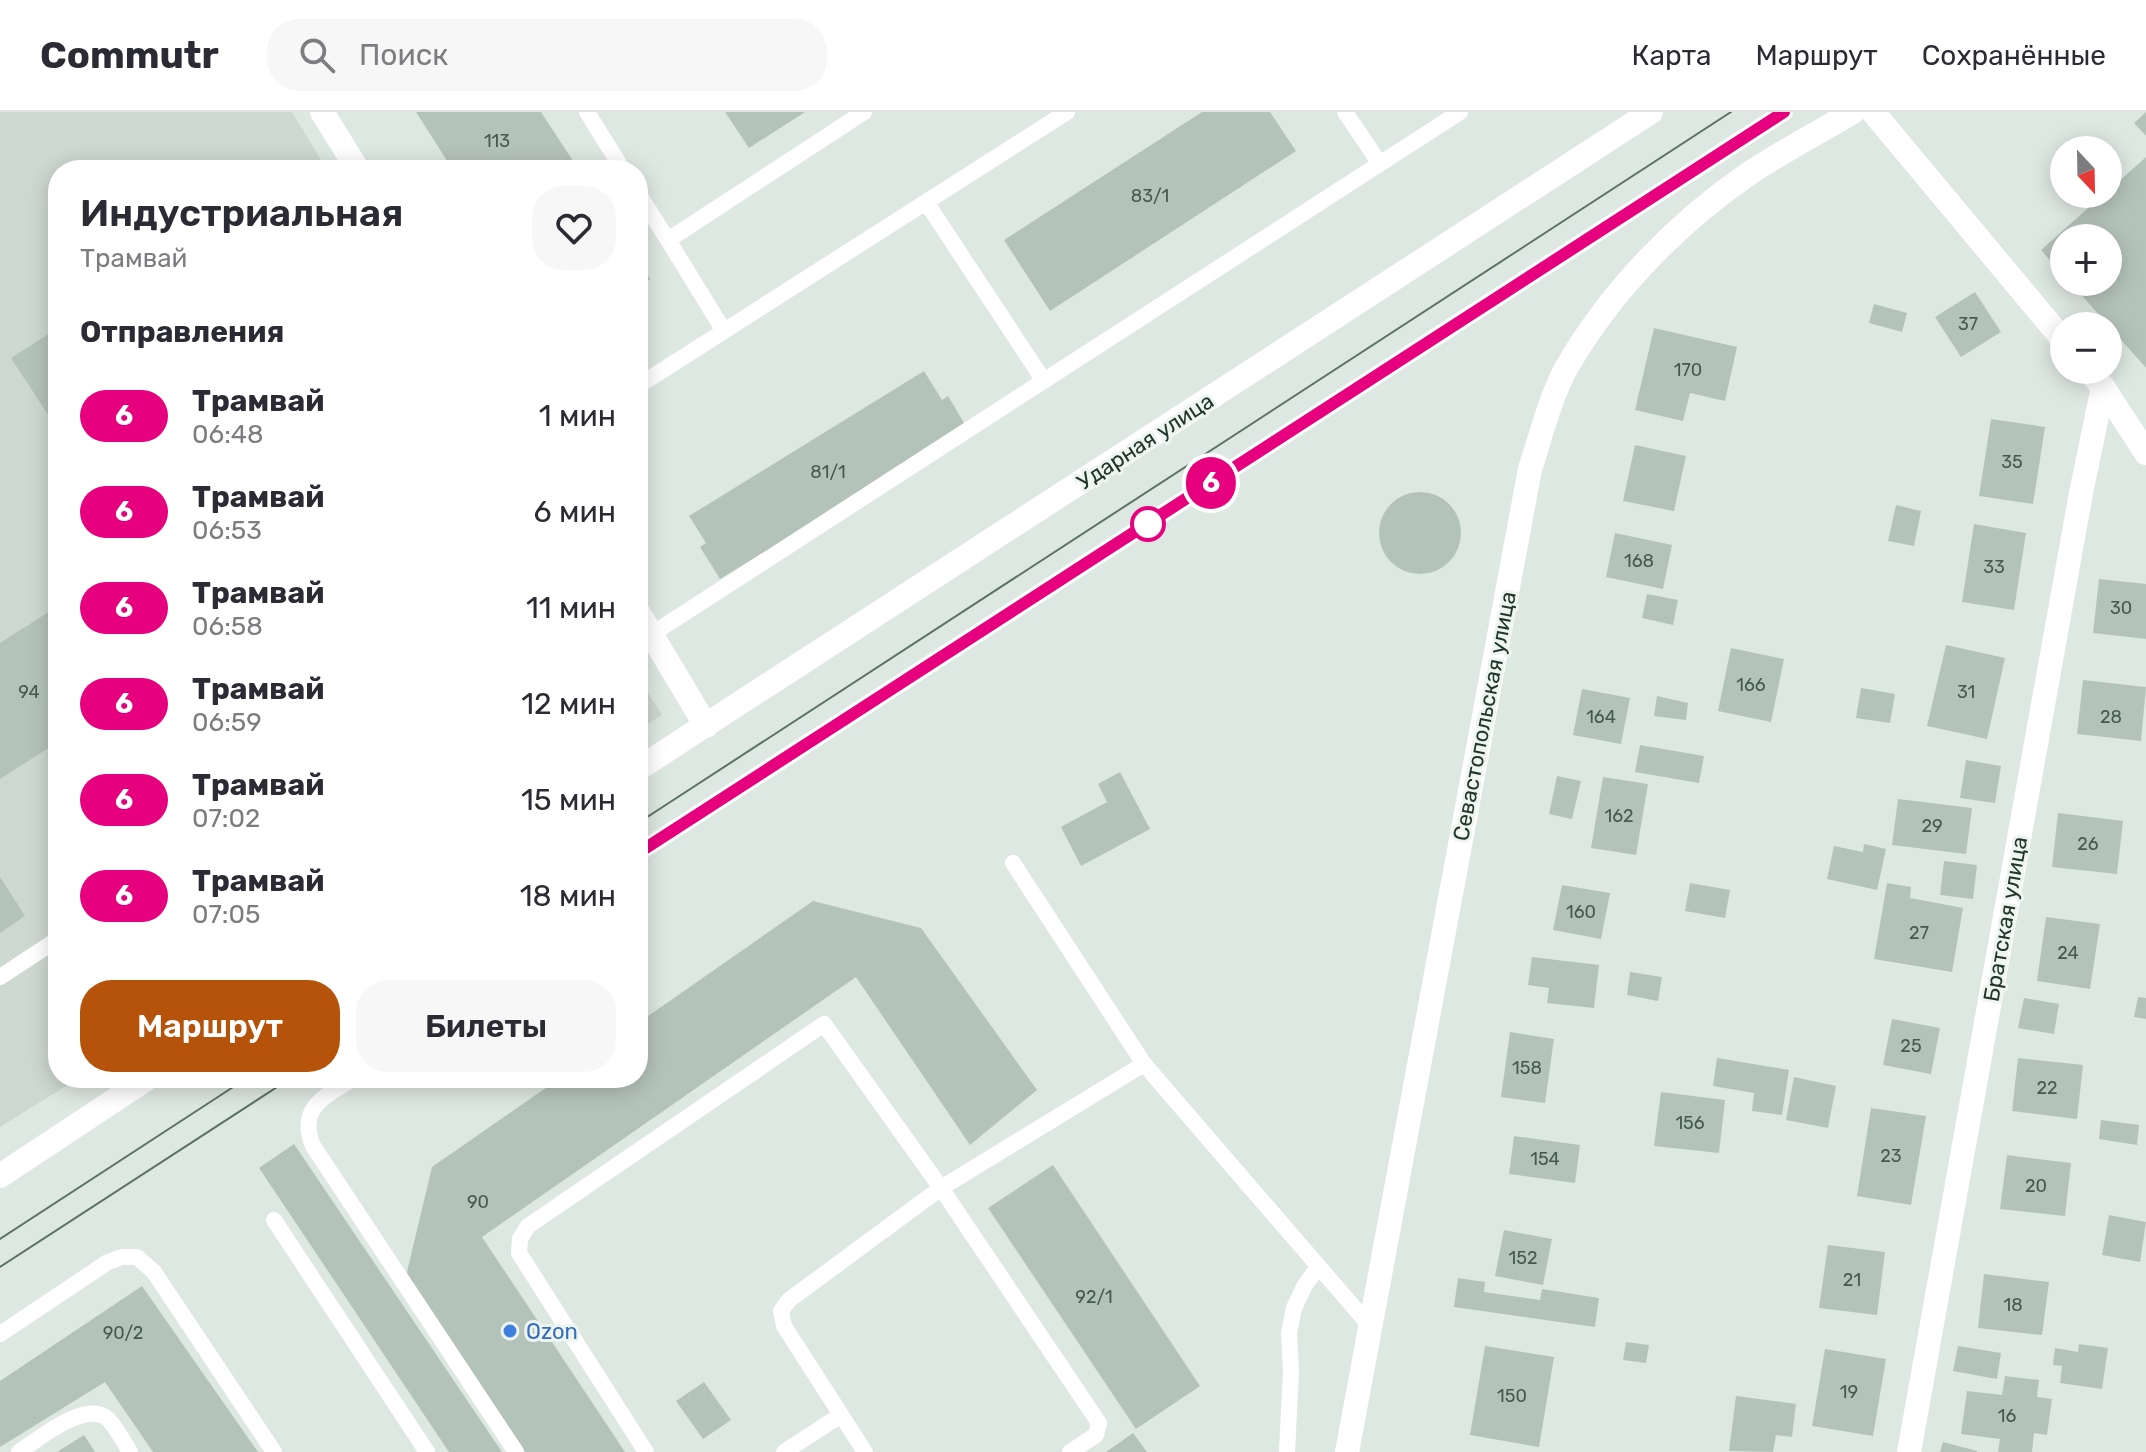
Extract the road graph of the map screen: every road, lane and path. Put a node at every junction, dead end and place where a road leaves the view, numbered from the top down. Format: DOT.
graph roads {
  1 [pos="322,112"];
  2 [pos="587,112"];
  3 [pos="864,112"];
  4 [pos="1067,112"];
  5 [pos="1345,112"];
  6 [pos="1460,112"];
  7 [pos="1651,112"];
  8 [pos="1853,112"];
  9 [pos="1873,112"];
  10 [pos="352,160"];
  11 [pos="617,160"];
  12 [pos="1380,164"];
  13 [pos="926,202"];
  14 [pos="648,209"];
  15 [pos="668,240"];
  16 [pos="2050,324"];
  17 [pos="724,331"];
  18 [pos="648,380"];
  19 [pos="1044,381"];
  20 [pos="2094,384"];
  21 [pos="2098,384"];
  22 [pos="2146,453"];
  23 [pos="648,628"];
  24 [pos="652,634"];
  25 [pos="706,726"];
  26 [pos="648,763"];
  27 [pos="1013,863"];
  28 [pos="48,946"];
  29 [pos="0,977"];
  30 [pos="1144,1064"];
  31 [pos="133,1088"];
  32 [pos="339,1088"];
  33 [pos="0,1176"];
  34 [pos="941,1188"];
  35 [pos="274,1220"];
  36 [pos="1318,1267"];
  37 [pos="1370,1326"];
  38 [pos="0,1334"];
  39 [pos="841,1415"];
  40 [pos="19,1452"];
  41 [pos="130,1452"];
  42 [pos="274,1452"];
  43 [pos="427,1452"];
  44 [pos="516,1452"];
  45 [pos="646,1452"];
  46 [pos="784,1452"];
  47 [pos="865,1452"];
  48 [pos="1070,1452"];
  49 [pos="1287,1452"];
  50 [pos="1347,1452"];
  51 [pos="1909,1452"];
  1 -- 10 [label="street"];
  2 -- 11 [label="lane"];
  3 -- 15 [label="lane"];
  4 -- 13 [label="lane"];
  5 -- 12 [label="lane"];
  6 -- 12 [label="lane"];
  7 -- 25 [label="street, Ударная улица"];
  8 -- 37 [label="street, Севастопольская улица"];
  9 -- 16 [label="street"];
  12 -- 19 [label="lane"];
  13 -- 17 [label="lane"];
  13 -- 19 [label="lane"];
  14 -- 15 [label="lane"];
  15 -- 17 [label="lane"];
  17 -- 18 [label="lane"];
  19 -- 24 [label="lane"];
  20 -- 51 [label="street, Братская улица"];
  21 -- 22 [label="street"];
  23 -- 24 [label="street"];
  24 -- 25 [label="street"];
  25 -- 26 [label="street, Ударная улица"];
  27 -- 30 [label="lane"];
  28 -- 29 [label="lane"];
  30 -- 34 [label="lane"];
  30 -- 36 [label="lane"];
  31 -- 33 [label="street"];
  32 -- 44 [label="lane"];
  34 -- 39 [label="lane"];
  34 -- 45 [label="lane"];
  34 -- 48 [label="lane"];
  35 -- 43 [label="lane"];
  36 -- 37 [label="lane"];
  36 -- 49 [label="lane"];
  37 -- 50 [label="street, Севастопольская улица"];
  38 -- 42 [label="lane"];
  39 -- 46 [label="lane"];
  39 -- 47 [label="lane"];
  40 -- 41 [label="lane"];
}
